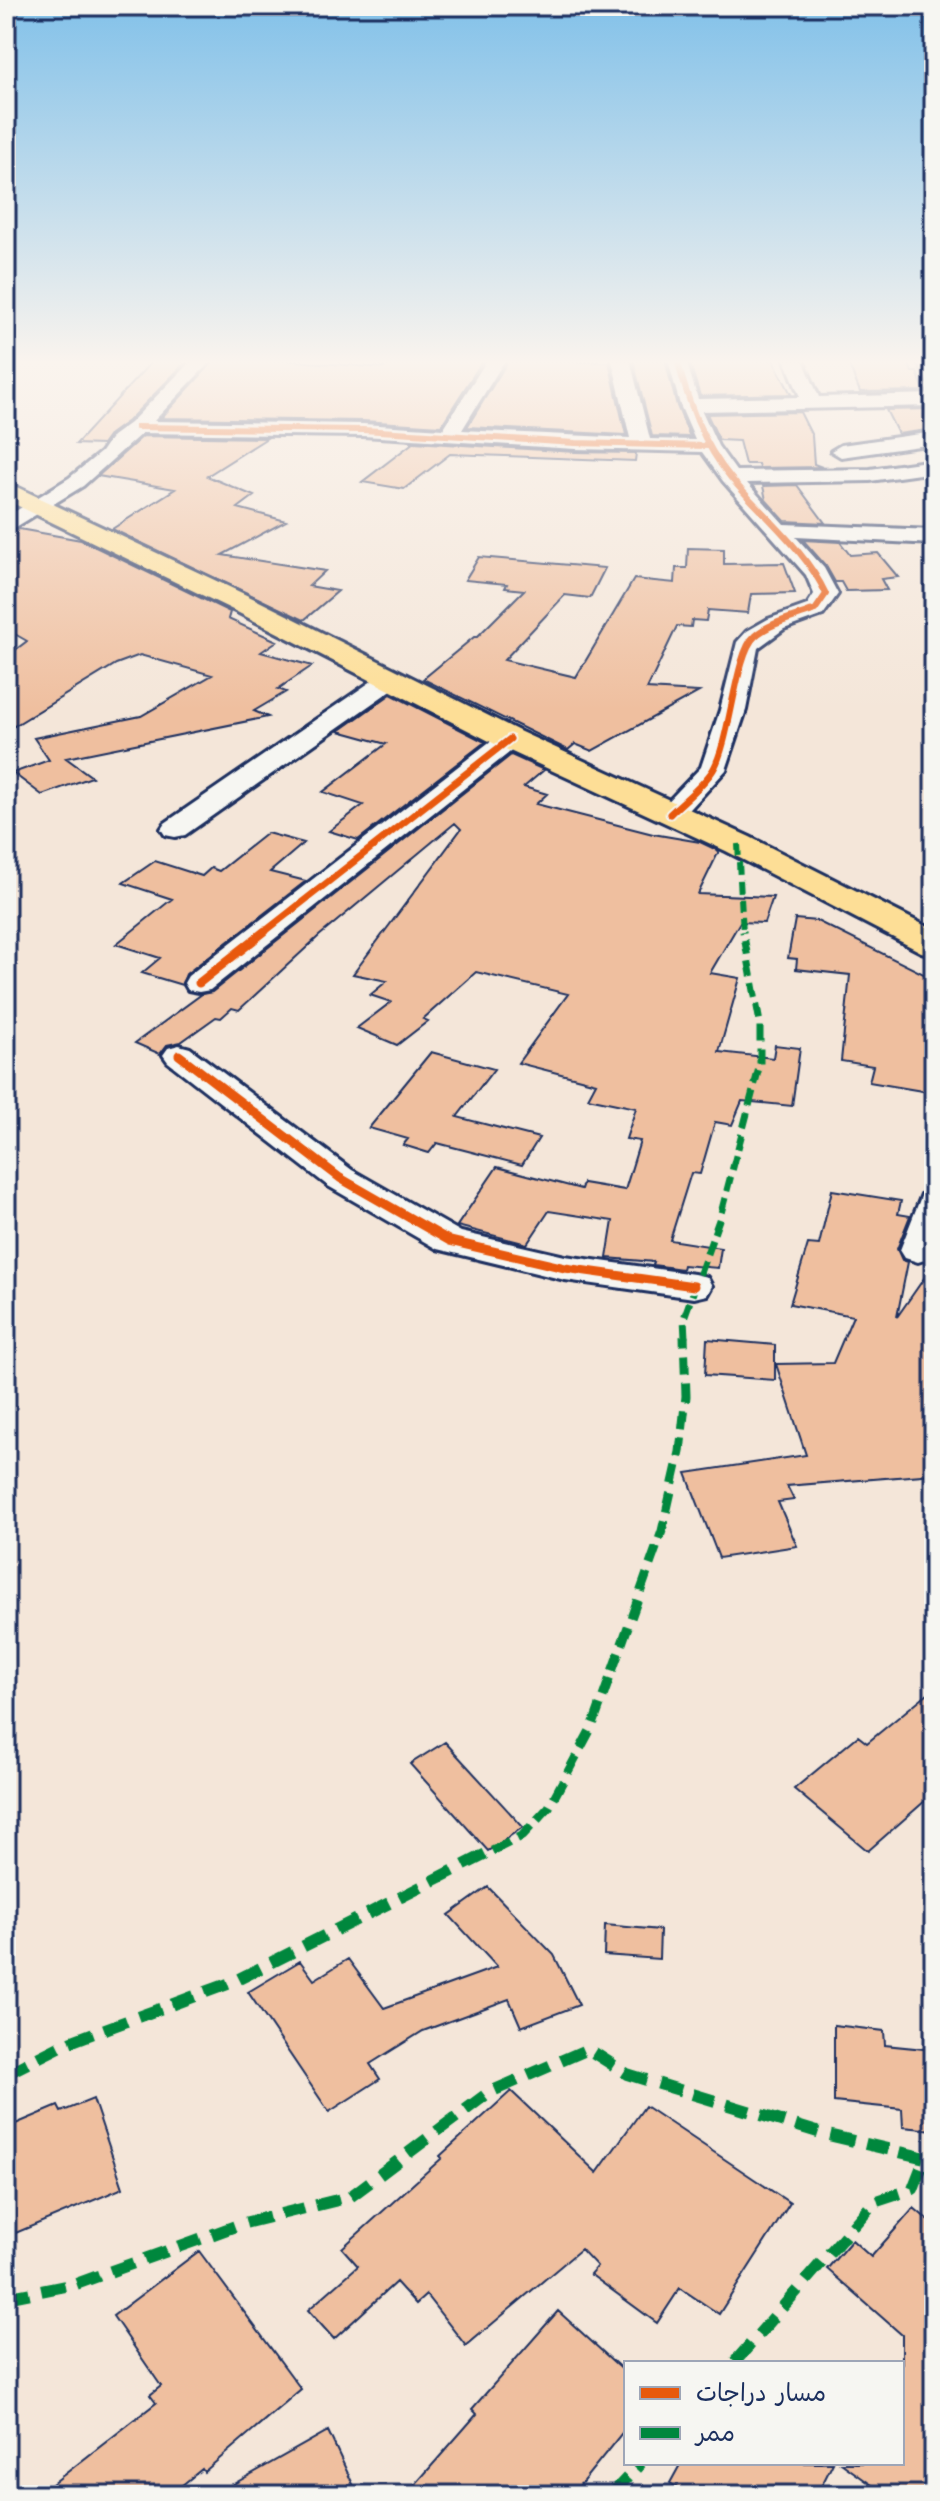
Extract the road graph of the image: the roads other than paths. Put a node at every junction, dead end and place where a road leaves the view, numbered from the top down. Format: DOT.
graph roads {
  1 [pos="83,477"];
  2 [pos="730,477"];
  3 [pos="750,477"];
  4 [pos="6,490"];
  5 [pos="39,506"];
  6 [pos="6,526"];
  7 [pos="776,530"];
  8 [pos="934,537"];
  9 [pos="391,679"];
  10 [pos="510,739"];
  11 [pos="670,814"];
  12 [pos="175,829"];
  13 [pos="934,944"];
  14 [pos="199,983"];
  15 [pos="179,1055"];
  16 [pos="934,1202"];
  17 [pos="918,1250"];
  18 [pos="694,1286"];
  1 -- 5 [label="street"];
  2 -- 3 [label="street"];
  2 -- 7 [label="street"];
  4 -- 5 [label="main road"];
  5 -- 6 [label="street"];
  5 -- 9 [label="main road"];
  7 -- 8 [label="street"];
  7 -- 11 [label="street"];
  9 -- 10 [label="main road"];
  9 -- 12 [label="street"];
  10 -- 11 [label="main road"];
  10 -- 14 [label="street"];
  11 -- 13 [label="main road"];
  15 -- 18 [label="street"];
  16 -- 17 [label="street"];
}
